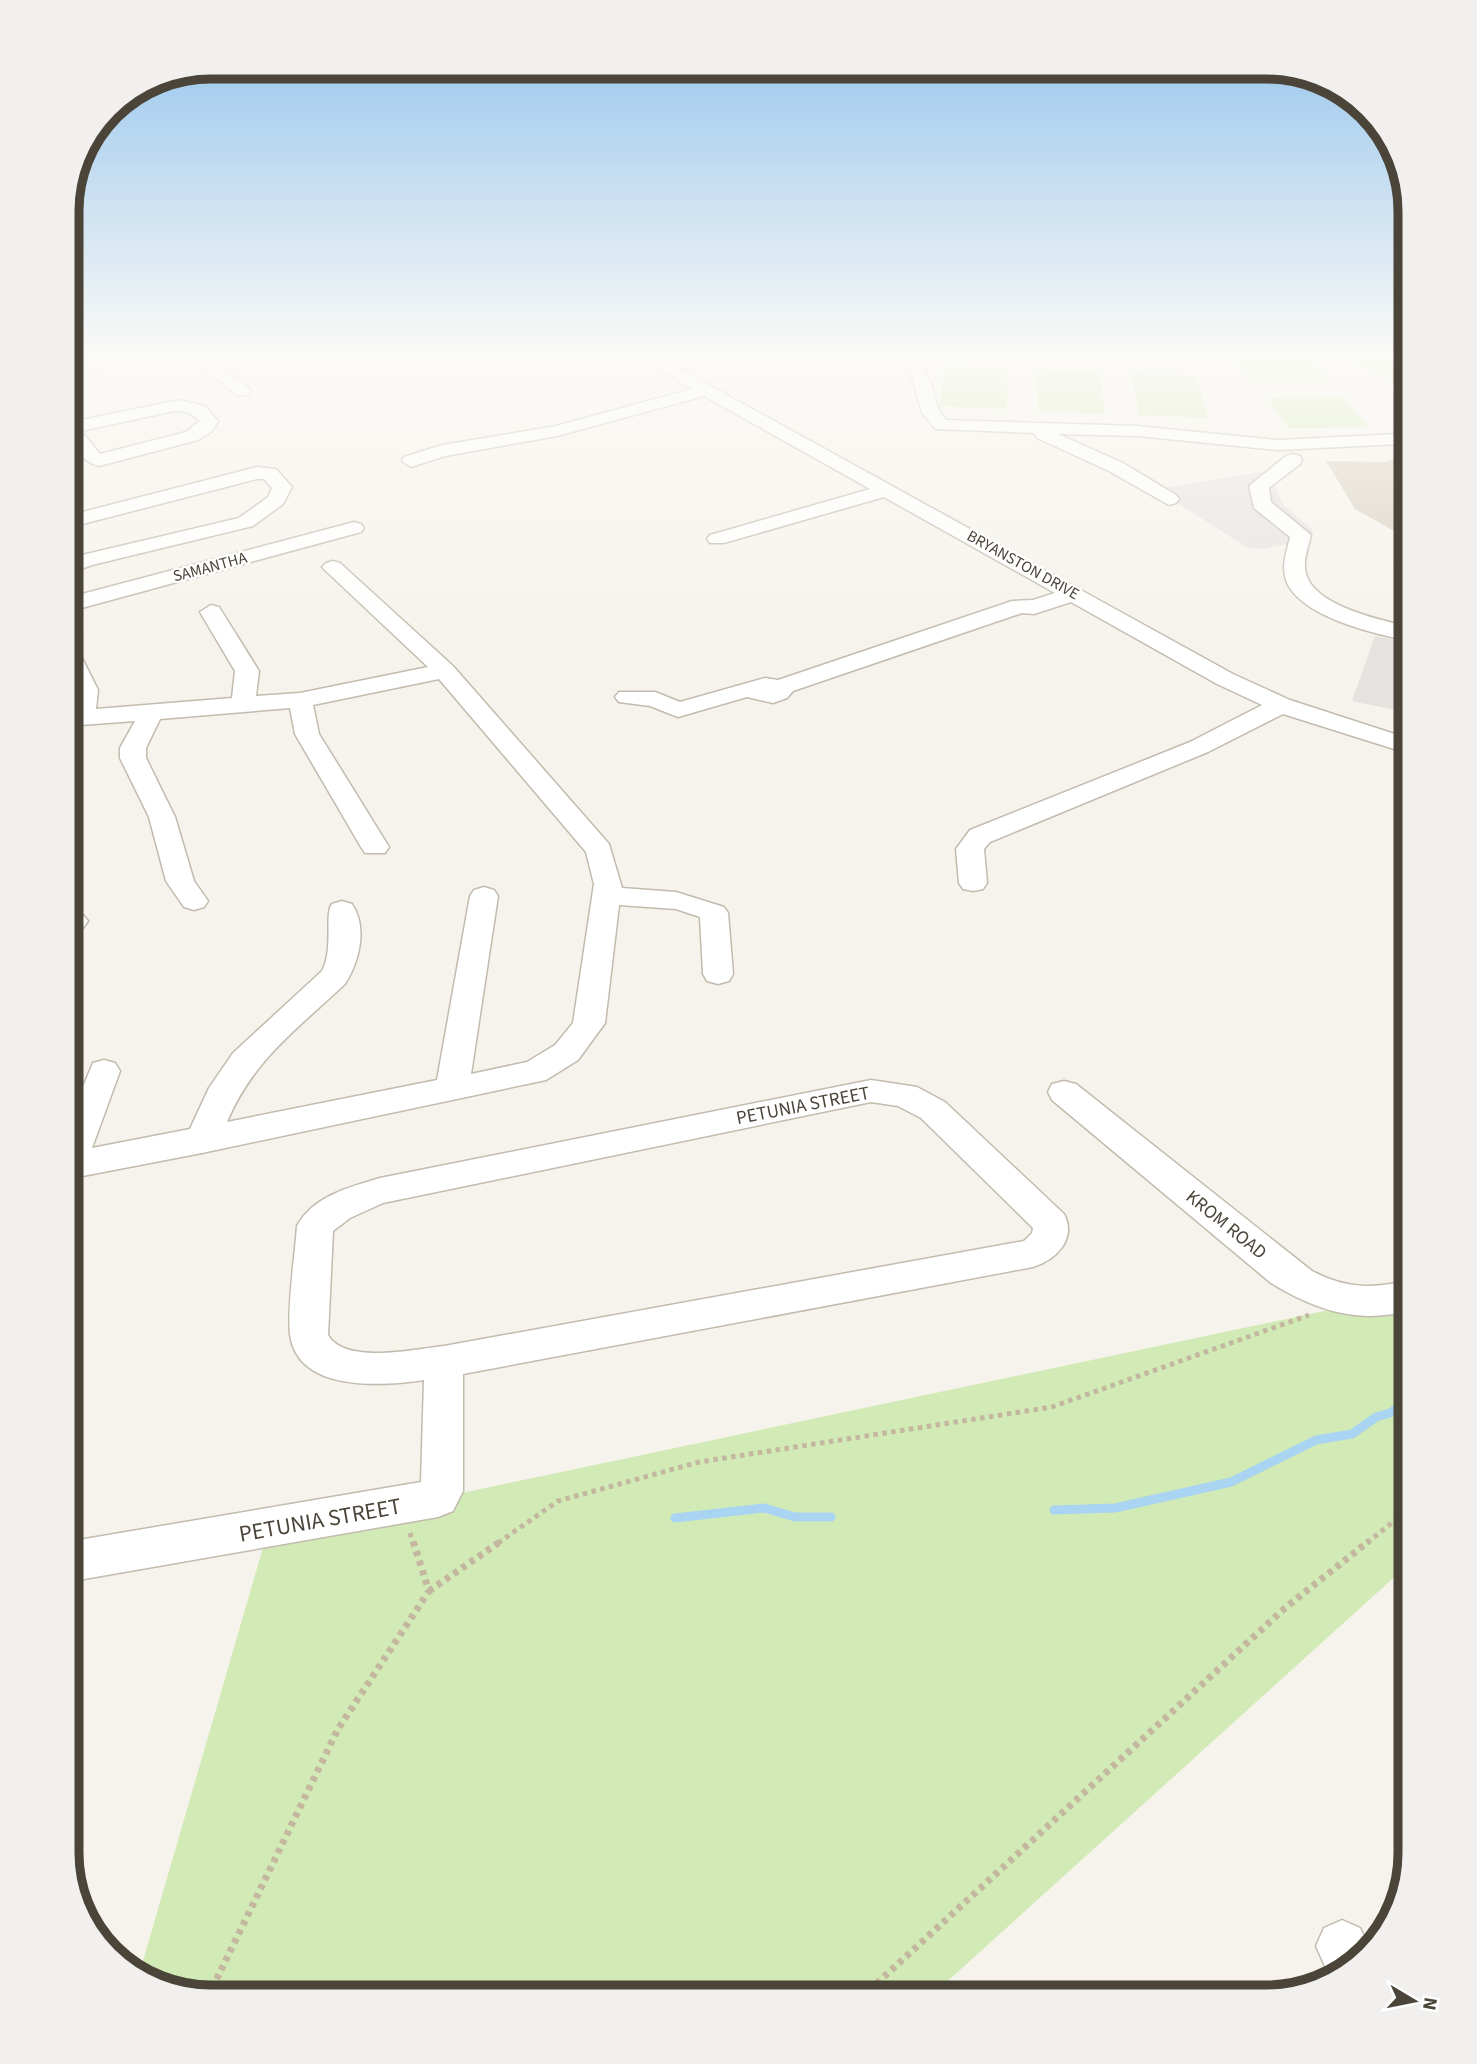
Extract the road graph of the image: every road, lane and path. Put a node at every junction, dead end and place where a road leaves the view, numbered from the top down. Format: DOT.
graph roads {
  1 [pos="89,453"];
  2 [pos="128,453"];
  3 [pos="435,453"];
  4 [pos="822,453"];
  5 [pos="1087,453"];
  6 [pos="1271,453"];
  7 [pos="1319,453"];
  8 [pos="1293,458"];
  9 [pos="411,461"];
  10 [pos="887,489"];
  11 [pos="1169,499"];
  12 [pos="79,519"];
  13 [pos="354,528"];
  14 [pos="717,539"];
  15 [pos="79,563"];
  16 [pos="333,567"];
  17 [pos="1068,590"];
  18 [pos="79,602"];
  19 [pos="211,612"];
  20 [pos="1394,637"];
  21 [pos="445,671"];
  22 [pos="79,675"];
  23 [pos="768,690"];
  24 [pos="626,697"];
  25 [pos="300,700"];
  26 [pos="242,705"];
  27 [pos="79,708"];
  28 [pos="1291,709"];
  29 [pos="151,713"];
  30 [pos="79,718"];
  31 [pos="706,719"];
  32 [pos="1398,742"];
  33 [pos="375,847"];
  34 [pos="971,871"];
  35 [pos="607,896"];
  36 [pos="484,897"];
  37 [pos="194,901"];
  38 [pos="342,909"];
  39 [pos="718,974"];
  40 [pos="104,1071"];
  41 [pos="452,1088"];
  42 [pos="1064,1092"];
  43 [pos="79,1135"];
  44 [pos="202,1141"];
  45 [pos="79,1164"];
  46 [pos="1398,1298"];
  47 [pos="1346,1302"];
  48 [pos="444,1362"];
  49 [pos="401,1505"];
  50 [pos="1398,1518"];
  51 [pos="79,1560"];
  52 [pos="429,1591"];
  53 [pos="214,1985"];
  54 [pos="875,1985"];
  1 -- 2 [label="street"];
  3 -- 9 [label="street"];
  4 -- 10 [label="street, BRYANSTON DRIVE"];
  5 -- 11 [label="street"];
  6 -- 8 [label="street"];
  7 -- 8 [label="street"];
  8 -- 20 [label="street"];
  10 -- 14 [label="street"];
  10 -- 17 [label="street, BRYANSTON DRIVE"];
  12 -- 15 [label="street"];
  13 -- 18 [label="street, SAMANTHA"];
  16 -- 21 [label="street"];
  17 -- 23 [label="street"];
  17 -- 28 [label="street, BRYANSTON DRIVE"];
  19 -- 26 [label="street"];
  21 -- 25 [label="street"];
  21 -- 35 [label="street"];
  22 -- 27 [label="street"];
  23 -- 24 [label="street"];
  23 -- 31 [label="street"];
  25 -- 26 [label="street"];
  25 -- 33 [label="street"];
  26 -- 29 [label="street"];
  28 -- 32 [label="street, BRYANSTON DRIVE"];
  28 -- 34 [label="street"];
  29 -- 30 [label="street"];
  29 -- 37 [label="street"];
  35 -- 39 [label="street"];
  35 -- 41 [label="street"];
  36 -- 41 [label="street"];
  38 -- 44 [label="street"];
  40 -- 43 [label="street"];
  41 -- 44 [label="street"];
  42 -- 47 [label="street, KROM ROAD"];
  44 -- 45 [label="street"];
  46 -- 47 [label="street, KROM ROAD"];
  47 -- 52 [label="path"];
  48 -- 48 [label="street, PETUNIA STREET"];
  48 -- 49 [label="street, PETUNIA STREET"];
  49 -- 51 [label="street, PETUNIA STREET"];
  49 -- 52 [label="path"];
  50 -- 54 [label="path"];
  52 -- 53 [label="path"];
}
